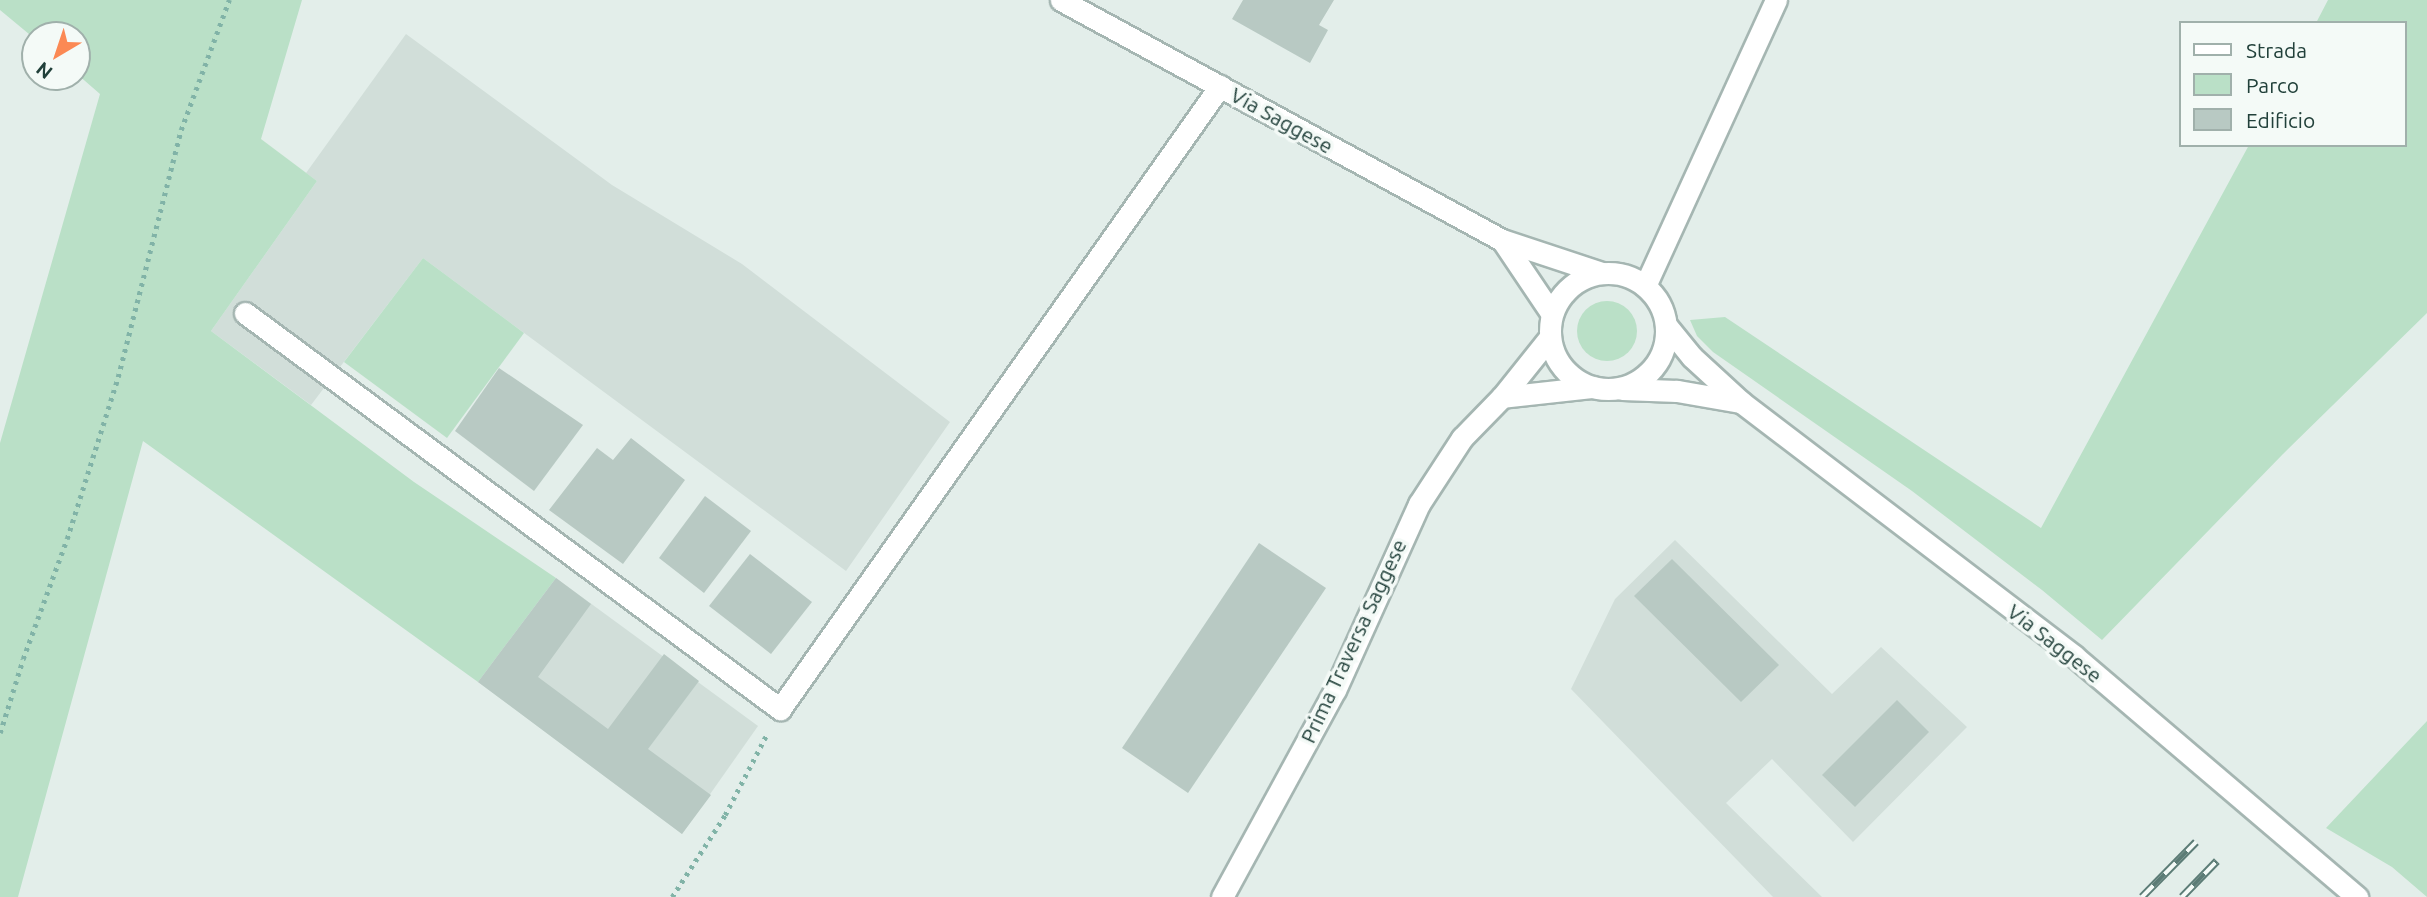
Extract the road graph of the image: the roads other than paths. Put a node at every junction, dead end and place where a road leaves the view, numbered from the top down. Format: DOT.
graph roads {
  1 [pos="1061,0"];
  2 [pos="1776,0"];
  3 [pos="1220,86"];
  4 [pos="1502,240"];
  5 [pos="1602,273"];
  6 [pos="1645,285"];
  7 [pos="245,313"];
  8 [pos="1552,314"];
  9 [pos="1666,325"];
  10 [pos="1550,337"];
  11 [pos="1592,387"];
  12 [pos="1614,389"];
  13 [pos="1502,397"];
  14 [pos="1741,402"];
  15 [pos="2325,869"];
  16 [pos="1222,897"];
  17 [pos="2357,897"];
  18 [pos="2369,897"];
  1 -- 3 [label="main road, Via Saggese"];
  2 -- 6 [label="main road"];
  3 -- 4 [label="main road, Via Saggese"];
  3 -- 7 [label="main road"];
  4 -- 5 [label="main road, Via Saggese"];
  4 -- 8 [label="main road"];
  5 -- 6 [label="main road"];
  5 -- 8 [label="main road"];
  6 -- 9 [label="main road"];
  8 -- 10 [label="main road"];
  9 -- 12 [label="main road"];
  9 -- 14 [label="main road, Via Saggese"];
  10 -- 11 [label="main road"];
  10 -- 13 [label="main road, Prima Traversa Saggese"];
  11 -- 12 [label="main road"];
  11 -- 13 [label="main road"];
  12 -- 14 [label="main road"];
  13 -- 16 [label="main road, Prima Traversa Saggese"];
  14 -- 15 [label="main road, Via Saggese"];
  15 -- 17 [label="main road, Via Saggese"];
  15 -- 18 [label="main road"];
}
